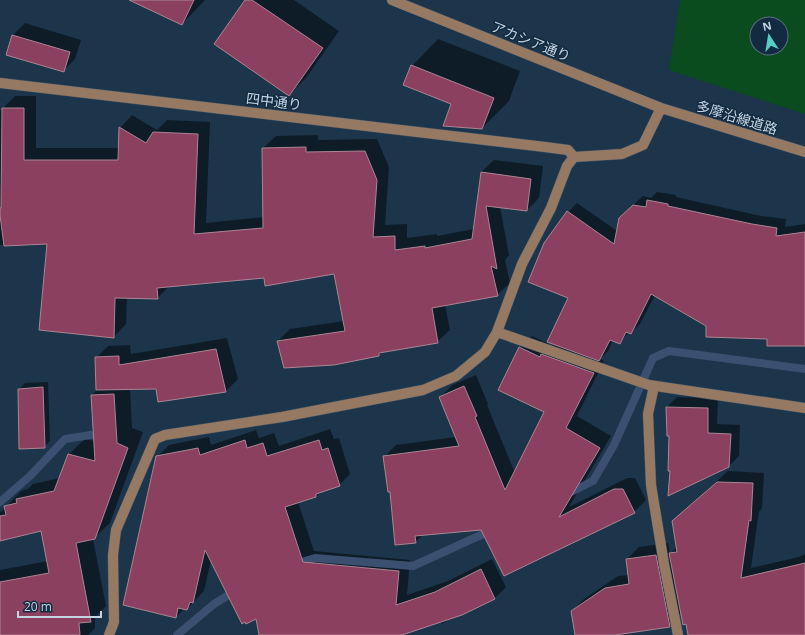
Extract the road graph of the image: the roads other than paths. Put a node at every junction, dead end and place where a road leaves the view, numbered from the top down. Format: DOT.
graph roads {
  1 [pos="392,0"];
  2 [pos="0,83"];
  3 [pos="661,108"];
  4 [pos="805,152"];
  5 [pos="574,157"];
  6 [pos="497,332"];
  7 [pos="652,385"];
  8 [pos="805,408"];
  9 [pos="109,635"];
  10 [pos="678,635"];
  1 -- 3 [label="street, アカシア通り"];
  2 -- 5 [label="street, 四中通り"];
  3 -- 4 [label="street, 多摩沿線道路"];
  3 -- 5 [label="street"];
  5 -- 6 [label="street"];
  6 -- 7 [label="street"];
  6 -- 9 [label="street"];
  7 -- 8 [label="street"];
  7 -- 10 [label="street"];
}
